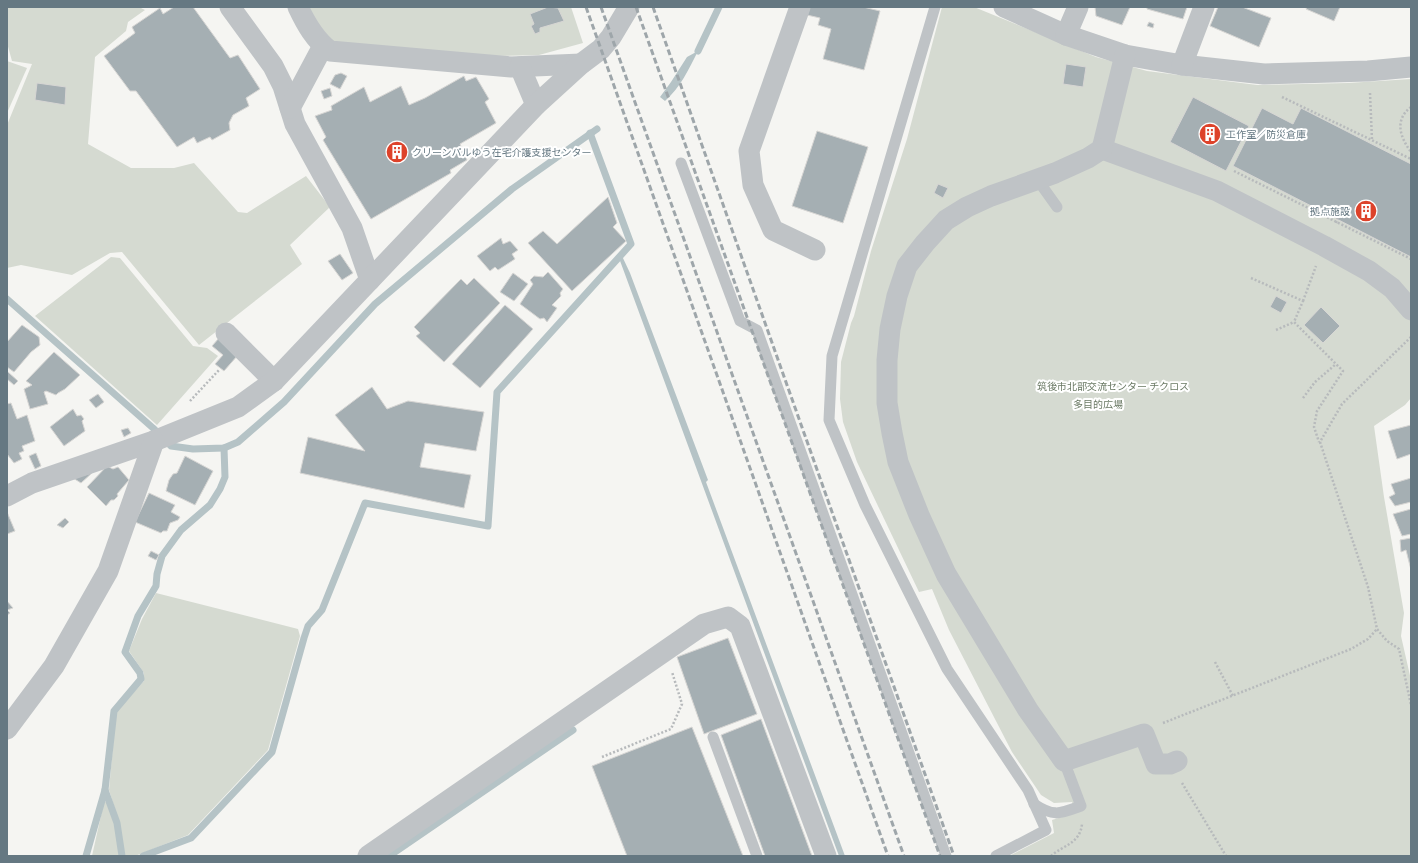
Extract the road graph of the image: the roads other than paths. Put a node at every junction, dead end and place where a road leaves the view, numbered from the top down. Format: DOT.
graph roads {
  1 [pos="230,7"];
  2 [pos="298,7"];
  3 [pos="629,7"];
  4 [pos="800,7"];
  5 [pos="935,7"];
  6 [pos="1004,7"];
  7 [pos="1078,7"];
  8 [pos="1204,7"];
  9 [pos="1066,35"];
  10 [pos="324,46"];
  11 [pos="1125,54"];
  12 [pos="581,64"];
  13 [pos="1182,65"];
  14 [pos="520,67"];
  15 [pos="1411,67"];
  16 [pos="536,105"];
  17 [pos="290,108"];
  18 [pos="1102,148"];
  19 [pos="681,163"];
  20 [pos="1037,179"];
  21 [pos="1057,207"];
  22 [pos="815,250"];
  23 [pos="370,280"];
  24 [pos="1411,310"];
  25 [pos="226,333"];
  26 [pos="274,381"];
  27 [pos="154,441"];
  28 [pos="7,496"];
  29 [pos="7,729"];
  30 [pos="713,737"];
  31 [pos="1064,761"];
  32 [pos="1174,762"];
  33 [pos="1034,803"];
  34 [pos="368,856"];
  35 [pos="757,856"];
  36 [pos="826,856"];
  37 [pos="946,856"];
  38 [pos="996,856"];
  1 -- 17 [label="street"];
  2 -- 10 [label="street"];
  3 -- 12 [label="street"];
  4 -- 22 [label="street"];
  5 -- 33 [label="lane"];
  6 -- 9 [label="street"];
  7 -- 9 [label="street"];
  8 -- 13 [label="street"];
  9 -- 11 [label="street"];
  10 -- 14 [label="street"];
  10 -- 17 [label="street"];
  11 -- 13 [label="street"];
  11 -- 18 [label="street"];
  12 -- 14 [label="street"];
  12 -- 16 [label="street"];
  13 -- 15 [label="street"];
  14 -- 16 [label="street"];
  16 -- 23 [label="street"];
  17 -- 23 [label="street"];
  18 -- 20 [label="street"];
  18 -- 24 [label="street"];
  19 -- 37 [label="lane"];
  20 -- 21 [label="lane"];
  20 -- 31 [label="street"];
  23 -- 26 [label="street"];
  25 -- 26 [label="street"];
  26 -- 27 [label="street"];
  27 -- 28 [label="street"];
  27 -- 29 [label="street"];
  30 -- 35 [label="lane"];
  31 -- 32 [label="street"];
  31 -- 33 [label="lane"];
  33 -- 38 [label="lane"];
  34 -- 36 [label="street"];
}
